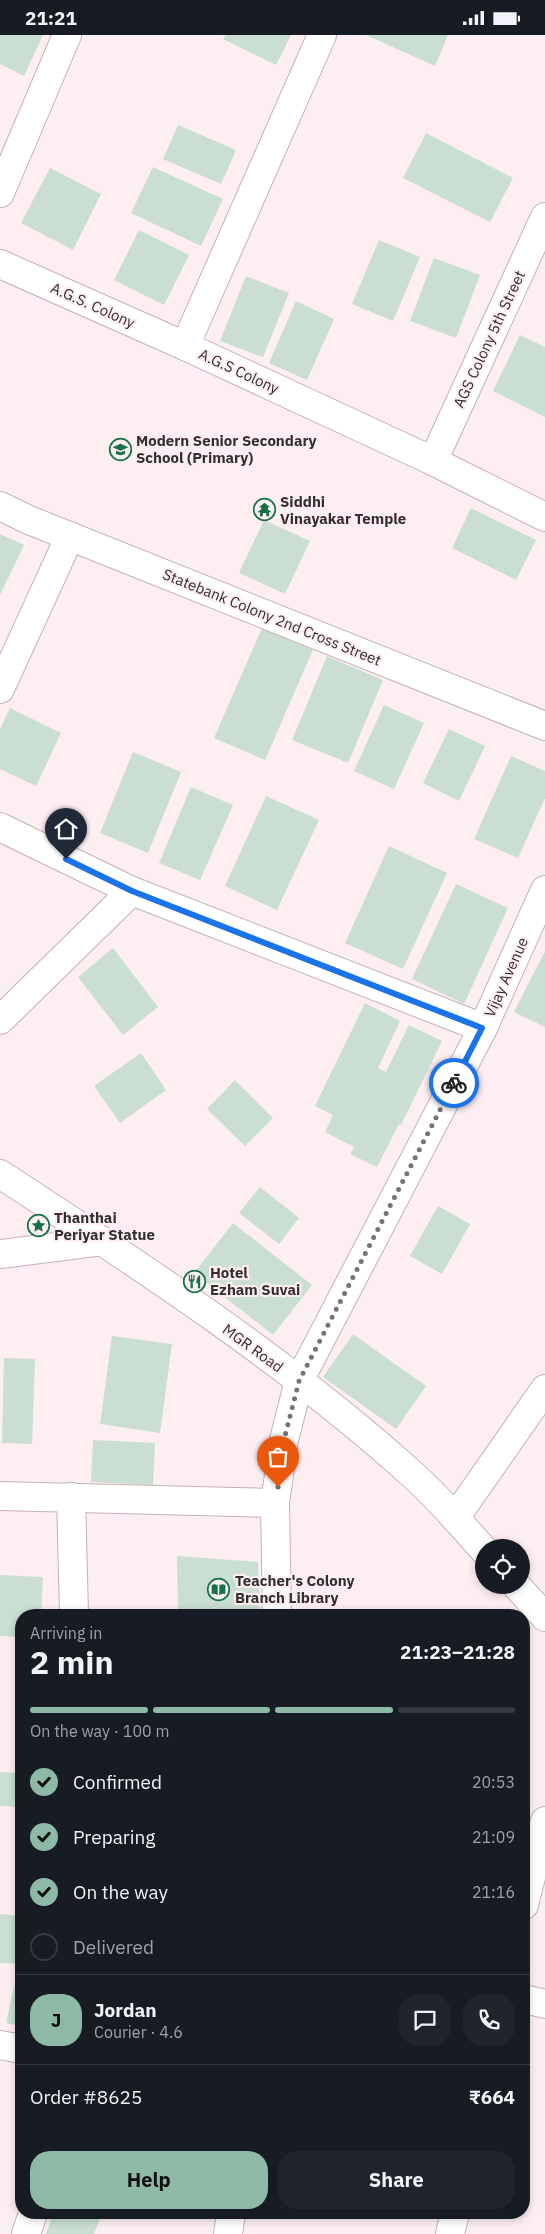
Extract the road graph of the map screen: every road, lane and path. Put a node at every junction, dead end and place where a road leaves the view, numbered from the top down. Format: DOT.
graph roads {
  1 [pos="67,35"];
  2 [pos="322,35"];
  3 [pos="0,193"];
  4 [pos="545,217"];
  5 [pos="0,264"];
  6 [pos="185,346"];
  7 [pos="433,461"];
  8 [pos="0,506"];
  9 [pos="545,517"];
  10 [pos="70,537"];
  11 [pos="0,689"];
  12 [pos="545,726"];
  13 [pos="0,827"];
  14 [pos="545,890"];
  15 [pos="132,891"];
  16 [pos="0,1020"];
  17 [pos="482,1028"];
  18 [pos="0,1174"];
  19 [pos="103,1241"];
  20 [pos="0,1254"];
  21 [pos="299,1381"];
  22 [pos="545,1389"];
  23 [pos="0,1496"];
  24 [pos="72,1497"];
  25 [pos="276,1503"];
  26 [pos="455,1518"];
  27 [pos="475,1540"];
  28 [pos="524,1594"];
  29 [pos="74,1609"];
  30 [pos="277,1609"];
  31 [pos="545,1617"];
  32 [pos="545,1821"];
  33 [pos="530,1881"];
  34 [pos="530,2000"];
  35 [pos="545,2004"];
  36 [pos="0,2045"];
  37 [pos="15,2048"];
  38 [pos="31,2219"];
  39 [pos="230,2219"];
  40 [pos="26,2234"];
  41 [pos="228,2234"];
  1 -- 3 [label="street"];
  2 -- 6 [label="street, A.G.S Colony"];
  4 -- 7 [label="street, AGS Colony 5th Street"];
  5 -- 6 [label="street, A.G.S. Colony"];
  6 -- 7 [label="street, A.G.S Colony"];
  7 -- 9 [label="street, A.G.S Colony"];
  8 -- 10 [label="street, Statebank Colony 2nd Cross Street"];
  10 -- 11 [label="street"];
  10 -- 12 [label="street, Statebank Colony 2nd Cross Street"];
  13 -- 15 [label="street"];
  14 -- 17 [label="street, Vijay Avenue"];
  15 -- 16 [label="street"];
  15 -- 17 [label="street"];
  17 -- 21 [label="street, Vijay Avenue"];
  18 -- 19 [label="street, MGR Road"];
  19 -- 20 [label="street"];
  19 -- 21 [label="street, MGR Road"];
  21 -- 25 [label="street, Vijay Avenue"];
  21 -- 26 [label="street, MGR Road"];
  22 -- 26 [label="street"];
  23 -- 24 [label="street"];
  24 -- 25 [label="street"];
  24 -- 29 [label="street"];
  25 -- 30 [label="street, Vijay Avenue"];
  26 -- 27 [label="street, MGR Road"];
  28 -- 31 [label="street"];
  32 -- 33 [label="street"];
  34 -- 35 [label="street"];
  36 -- 37 [label="street"];
  38 -- 40 [label="street"];
  39 -- 41 [label="street"];
}
